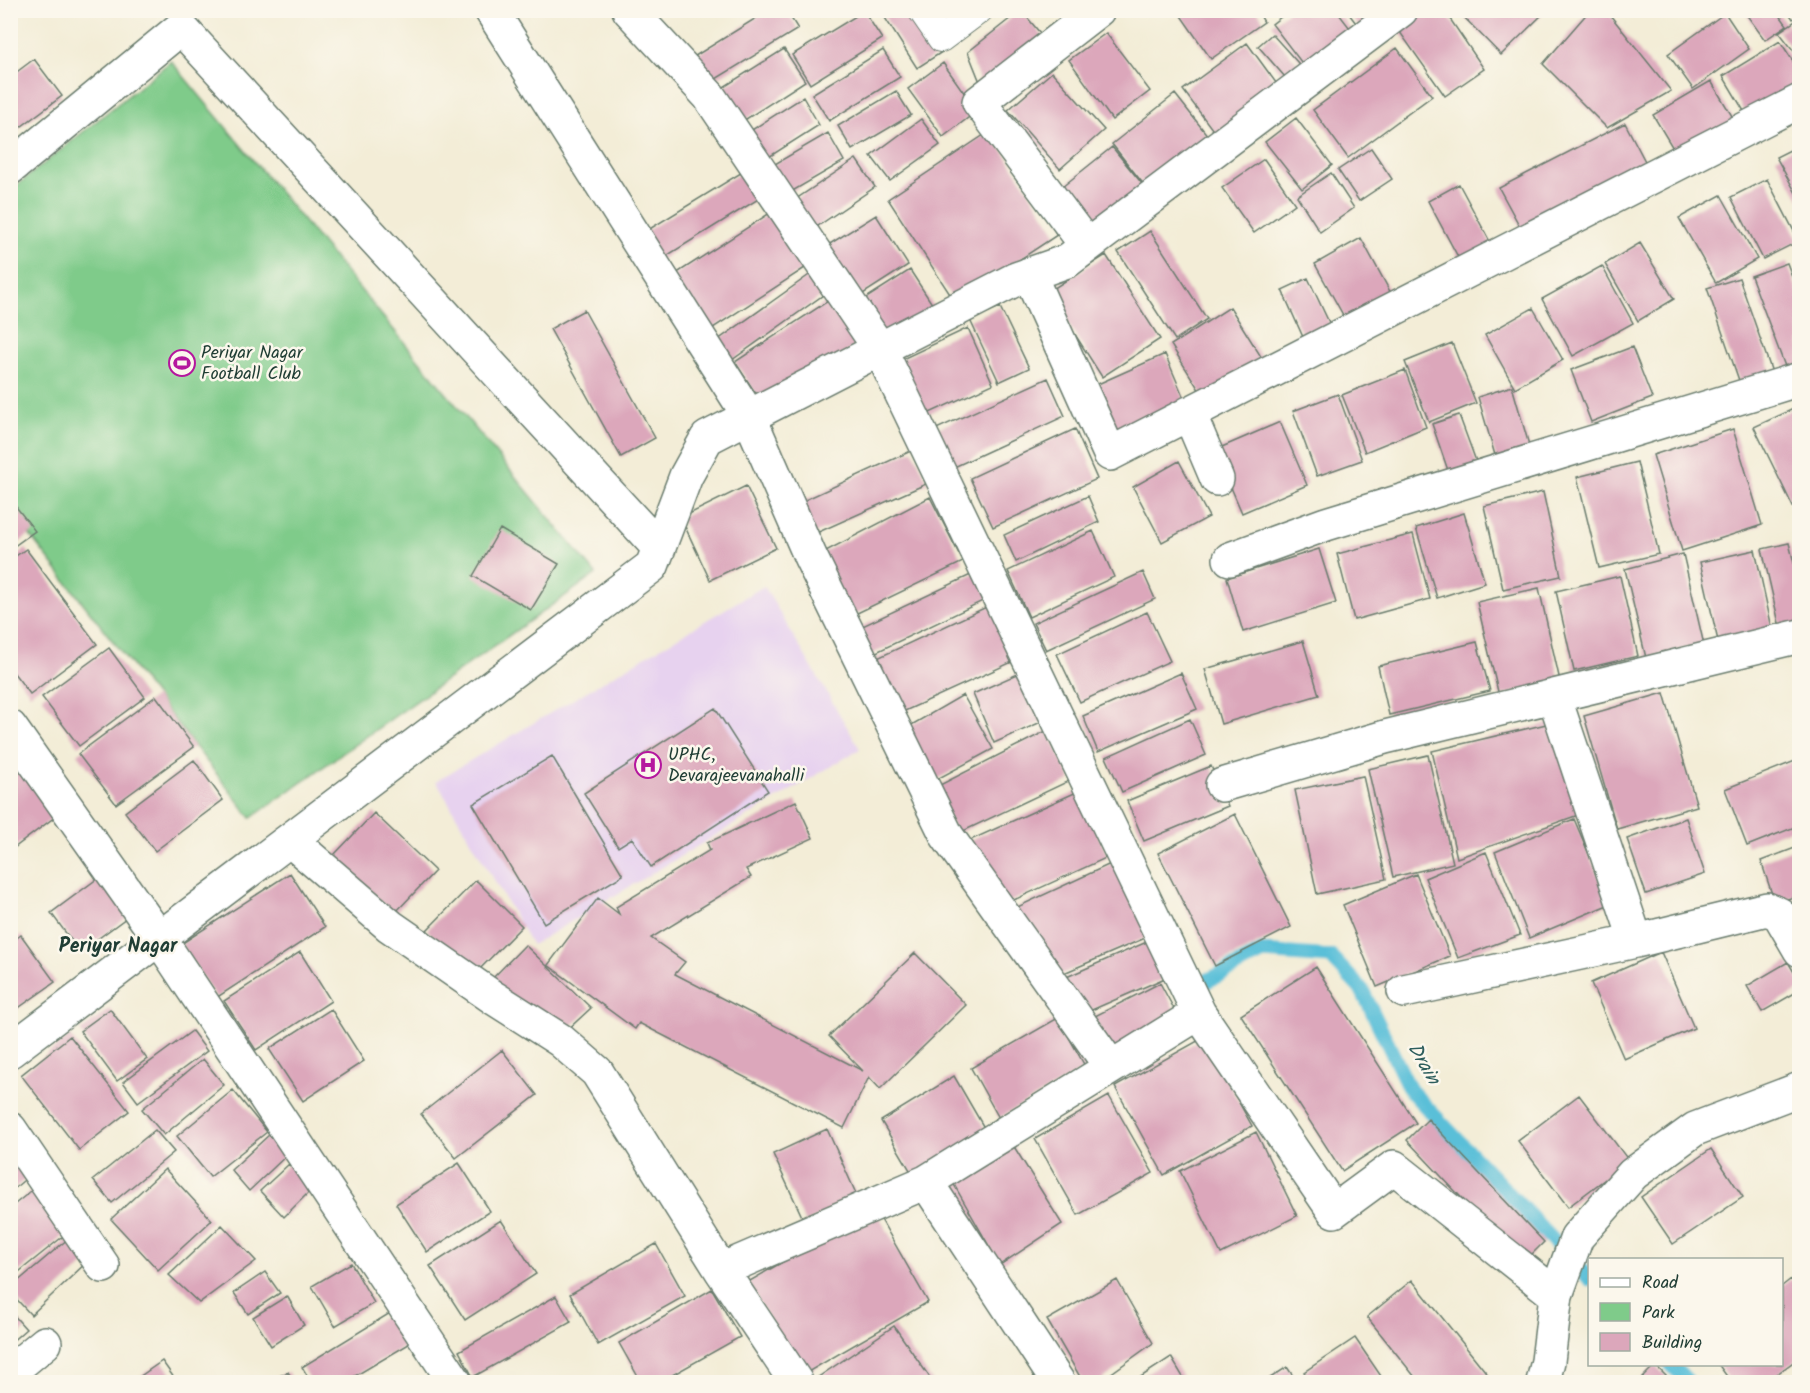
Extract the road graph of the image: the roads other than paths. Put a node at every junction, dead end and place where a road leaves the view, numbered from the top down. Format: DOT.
graph roads {
  1 [pos="490,10"];
  2 [pos="629,10"];
  3 [pos="921,10"];
  4 [pos="980,10"];
  5 [pos="1098,10"];
  6 [pos="1401,10"];
  7 [pos="1800,101"];
  8 [pos="10,168"];
  9 [pos="1087,246"];
  10 [pos="1029,274"];
  11 [pos="880,349"];
  12 [pos="1800,379"];
  13 [pos="1189,413"];
  14 [pos="749,416"];
  15 [pos="1217,479"];
  16 [pos="659,548"];
  17 [pos="1230,559"];
  18 [pos="1800,636"];
  19 [pos="1554,696"];
  20 [pos="10,727"];
  21 [pos="1222,785"];
  22 [pos="290,840"];
  23 [pos="159,938"];
  24 [pos="1635,941"];
  25 [pos="1800,950"];
  26 [pos="1404,991"];
  27 [pos="1199,1013"];
  28 [pos="10,1051"];
  29 [pos="1111,1067"];
  30 [pos="1800,1089"];
  31 [pos="10,1129"];
  32 [pos="926,1182"];
  33 [pos="103,1266"];
  34 [pos="721,1270"];
  35 [pos="1558,1288"];
  36 [pos="45,1343"];
  37 [pos="10,1372"];
  38 [pos="455,1383"];
  39 [pos="795,1383"];
  40 [pos="1058,1383"];
  41 [pos="1543,1383"];
  1 -- 14 [label="street"];
  2 -- 11 [label="street"];
  3 -- 4 [label="lane"];
  5 -- 9 [label="street"];
  6 -- 9 [label="street"];
  7 -- 13 [label="street"];
  8 -- 16 [label="street"];
  9 -- 10 [label="street"];
  10 -- 11 [label="street"];
  10 -- 13 [label="street"];
  11 -- 14 [label="street"];
  11 -- 27 [label="street"];
  12 -- 17 [label="street"];
  13 -- 15 [label="street"];
  14 -- 16 [label="street"];
  14 -- 29 [label="street"];
  16 -- 22 [label="street"];
  18 -- 19 [label="street"];
  19 -- 21 [label="street"];
  19 -- 24 [label="street"];
  20 -- 23 [label="street"];
  22 -- 23 [label="street"];
  22 -- 34 [label="street"];
  23 -- 28 [label="street"];
  23 -- 38 [label="street"];
  24 -- 25 [label="street"];
  24 -- 26 [label="street"];
  27 -- 29 [label="street"];
  27 -- 35 [label="street"];
  29 -- 32 [label="street"];
  30 -- 35 [label="street"];
  31 -- 33 [label="street"];
  32 -- 34 [label="street"];
  32 -- 40 [label="street"];
  34 -- 39 [label="street"];
  35 -- 41 [label="street"];
  36 -- 37 [label="street"];
}
